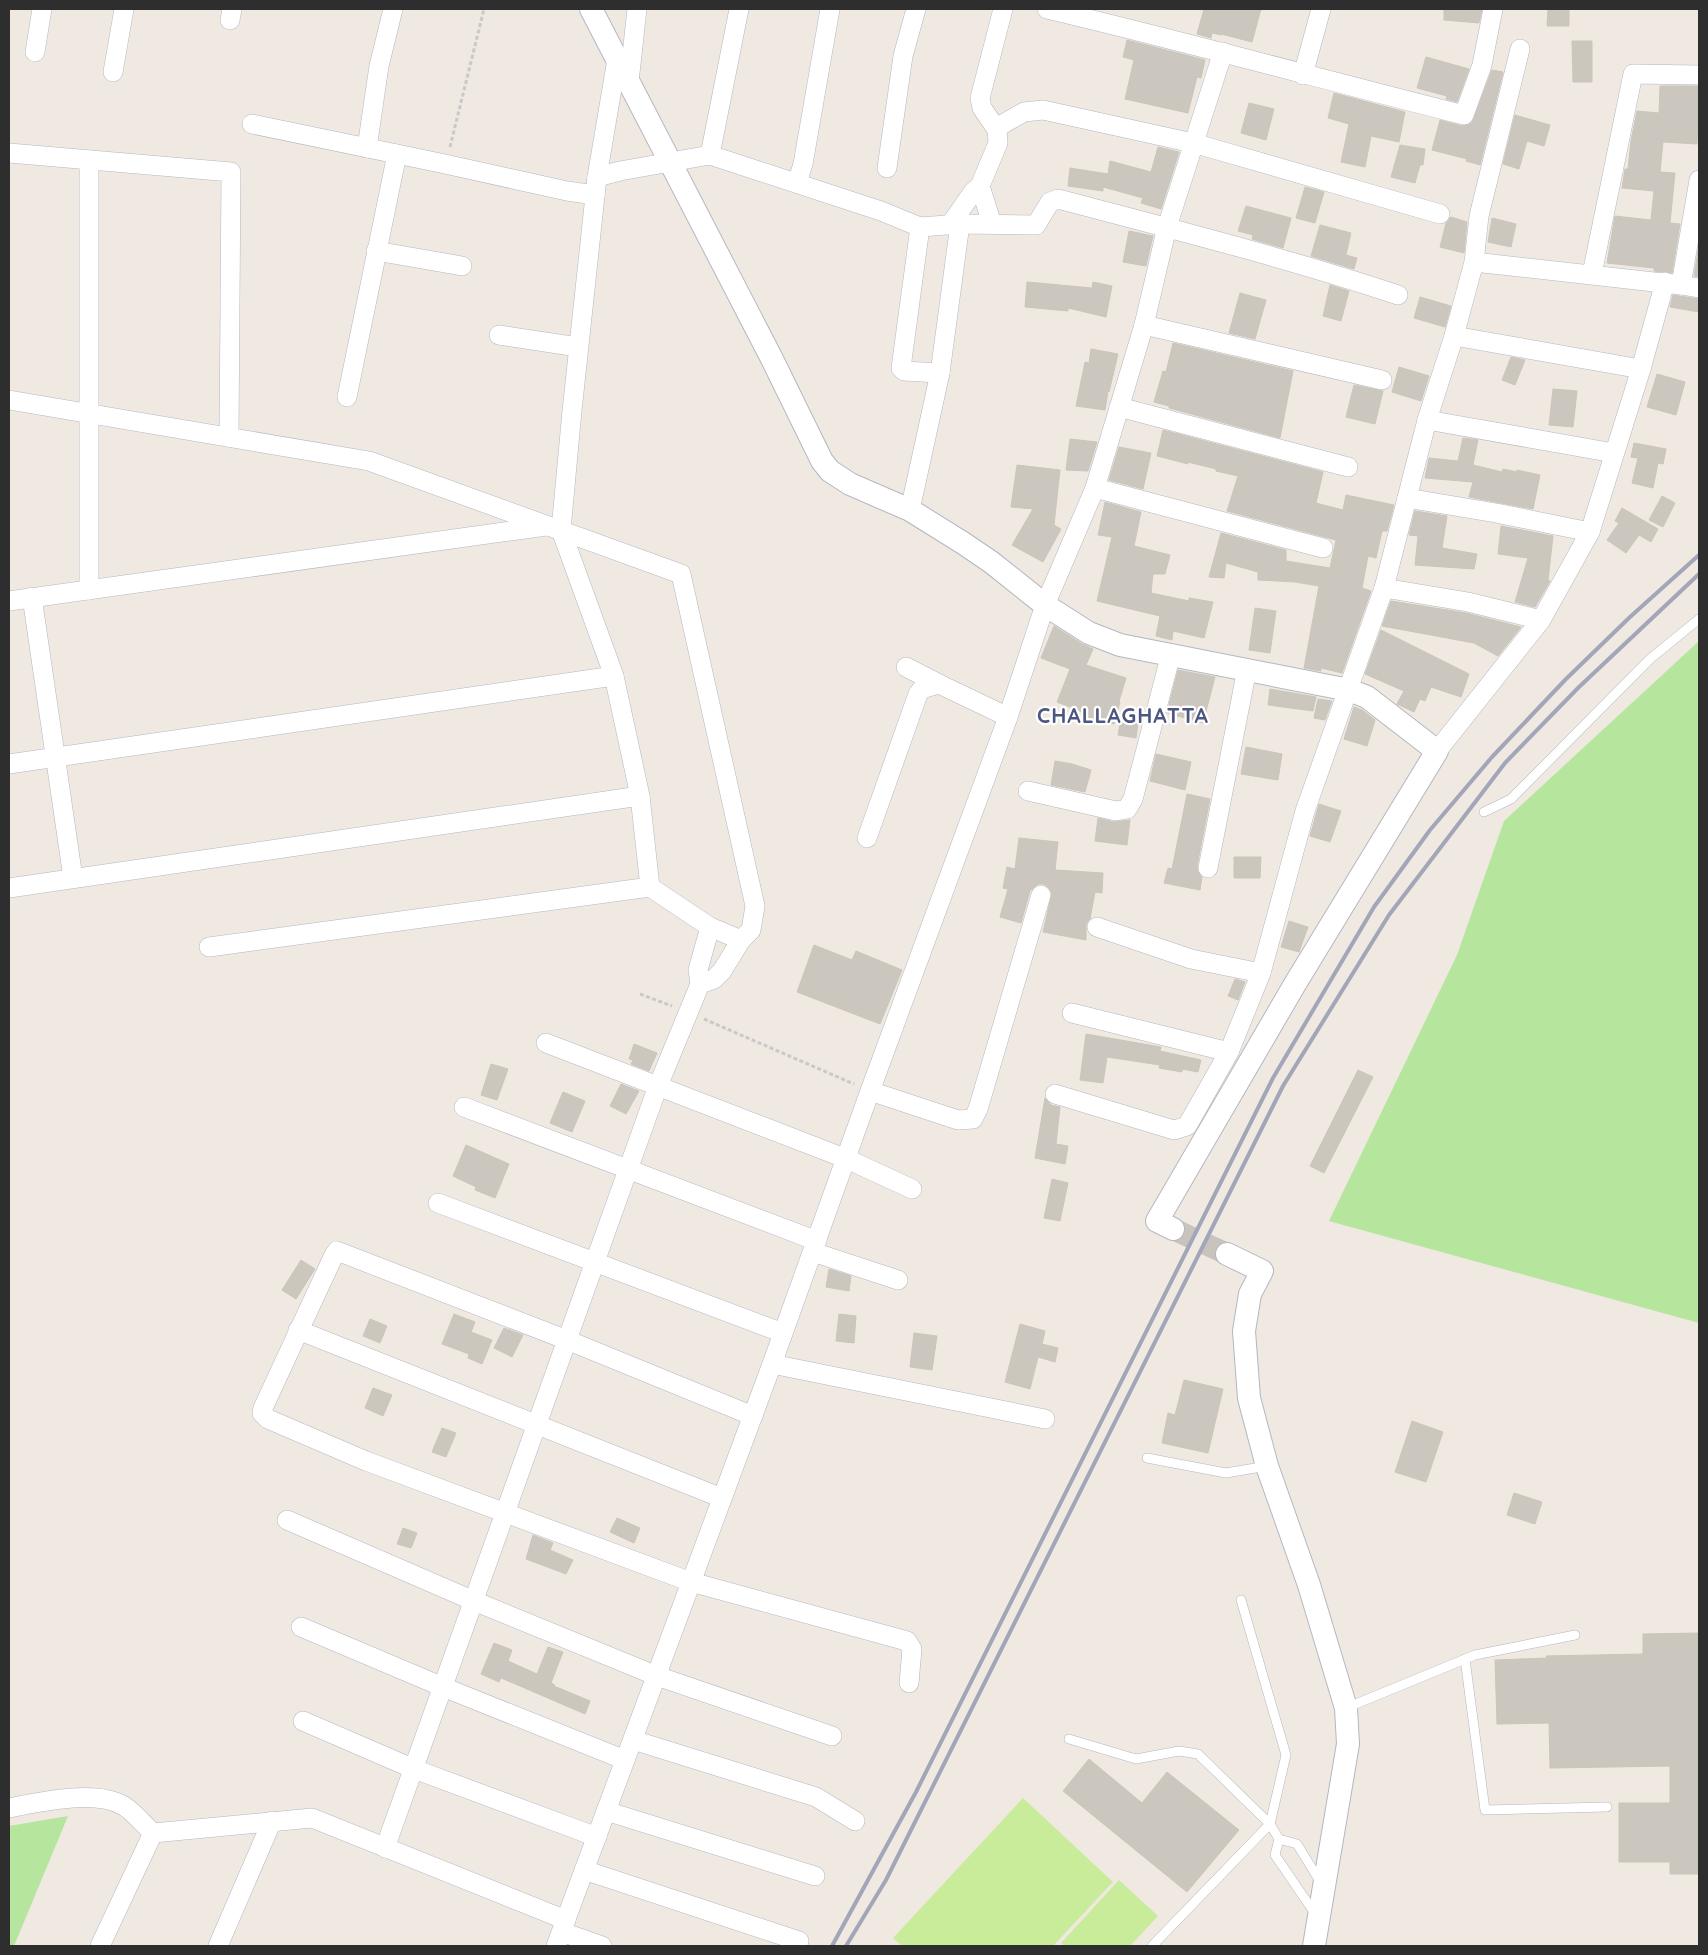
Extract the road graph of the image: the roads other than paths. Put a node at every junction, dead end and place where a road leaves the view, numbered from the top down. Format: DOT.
graph roads {
  1 [pos="42,9"];
  2 [pos="124,9"];
  3 [pos="393,9"];
  4 [pos="591,9"];
  5 [pos="636,9"];
  6 [pos="739,9"];
  7 [pos="830,9"];
  8 [pos="916,9"];
  9 [pos="1003,9"];
  10 [pos="1047,9"];
  11 [pos="1321,9"];
  12 [pos="1493,9"];
  13 [pos="1520,49"];
  14 [pos="35,52"];
  15 [pos="1223,52"];
  16 [pos="617,59"];
  17 [pos="114,72"];
  18 [pos="1304,75"];
  19 [pos="1699,75"];
  20 [pos="630,82"];
  21 [pos="252,124"];
  22 [pos="996,128"];
  23 [pos="1193,143"];
  24 [pos="367,148"];
  25 [pos="9,153"];
  26 [pos="397,154"];
  27 [pos="710,155"];
  28 [pos="89,160"];
  29 [pos="670,162"];
  30 [pos="887,168"];
  31 [pos="1699,180"];
  32 [pos="798,183"];
  33 [pos="596,186"];
  34 [pos="980,186"];
  35 [pos="1440,214"];
  36 [pos="955,224"];
  37 [pos="992,224"];
  38 [pos="920,227"];
  39 [pos="1167,228"];
  40 [pos="376,251"];
  41 [pos="1474,262"];
  42 [pos="462,266"];
  43 [pos="1592,274"];
  44 [pos="1682,285"];
  45 [pos="1398,295"];
  46 [pos="1144,325"];
  47 [pos="499,335"];
  48 [pos="1454,336"];
  49 [pos="578,346"];
  50 [pos="1641,369"];
  51 [pos="940,373"];
  52 [pos="1382,380"];
  53 [pos="347,397"];
  54 [pos="9,400"];
  55 [pos="1119,407"];
  56 [pos="89,414"];
  57 [pos="1427,420"];
  58 [pos="229,437"];
  59 [pos="1614,453"];
  60 [pos="1348,467"];
  61 [pos="1095,488"];
  62 [pos="1407,498"];
  63 [pos="910,510"];
  64 [pos="555,528"];
  65 [pos="1590,532"];
  66 [pos="1322,548"];
  67 [pos="1384,588"];
  68 [pos="89,590"];
  69 [pos="32,597"];
  70 [pos="9,601"];
  71 [pos="1045,605"];
  72 [pos="1699,619"];
  73 [pos="1541,620"];
  74 [pos="1171,654"];
  75 [pos="906,667"];
  76 [pos="1247,669"];
  77 [pos="614,676"];
  78 [pos="939,684"];
  79 [pos="1349,690"];
  80 [pos="1008,717"];
  81 [pos="1437,751"];
  82 [pos="55,757"];
  83 [pos="9,764"];
  84 [pos="1028,791"];
  85 [pos="640,796"];
  86 [pos="1484,812"];
  87 [pos="867,838"];
  88 [pos="1208,868"];
  89 [pos="73,878"];
  90 [pos="650,887"];
  91 [pos="9,888"];
  92 [pos="1041,895"];
  93 [pos="1097,926"];
  94 [pos="710,927"];
  95 [pos="741,940"];
  96 [pos="209,947"];
  97 [pos="1261,973"];
  98 [pos="700,984"];
  99 [pos="1072,1013"];
  100 [pos="546,1043"];
  101 [pos="1229,1052"];
  102 [pos="658,1086"];
  103 [pos="870,1091"];
  104 [pos="1055,1094"];
  105 [pos="464,1107"];
  106 [pos="847,1159"];
  107 [pos="628,1169"];
  108 [pos="912,1189"];
  109 [pos="438,1203"];
  110 [pos="1173,1229"];
  111 [pos="815,1246"];
  112 [pos="1227,1254"];
  113 [pos="595,1262"];
  114 [pos="898,1280"];
  115 [pos="298,1330"];
  116 [pos="783,1333"];
  117 [pos="567,1340"];
  118 [pos="772,1364"];
  119 [pos="753,1416"];
  120 [pos="1045,1418"];
  121 [pos="536,1426"];
  122 [pos="1147,1458"];
  123 [pos="1266,1466"];
  124 [pos="722,1498"];
  125 [pos="505,1513"];
  126 [pos="287,1520"];
  127 [pos="691,1582"];
  128 [pos="1241,1600"];
  129 [pos="474,1601"];
  130 [pos="301,1627"];
  131 [pos="1575,1635"];
  132 [pos="1465,1660"];
  133 [pos="657,1676"];
  134 [pos="909,1683"];
  135 [pos="443,1687"];
  136 [pos="1346,1708"];
  137 [pos="303,1722"];
  138 [pos="832,1736"];
  139 [pos="1069,1739"];
  140 [pos="633,1740"];
  141 [pos="625,1760"];
  142 [pos="414,1769"];
  143 [pos="1607,1807"];
  144 [pos="9,1808"];
  145 [pos="606,1811"];
  146 [pos="855,1820"];
  147 [pos="272,1822"];
  148 [pos="1270,1824"];
  149 [pos="154,1833"];
  150 [pos="597,1836"];
  151 [pos="1279,1839"];
  152 [pos="385,1848"];
  153 [pos="584,1870"];
  154 [pos="815,1876"];
  155 [pos="1324,1888"];
  156 [pos="1319,1918"];
  157 [pos="561,1933"];
  158 [pos="799,1941"];
  159 [pos="100,1946"];
  160 [pos="218,1946"];
  161 [pos="602,1946"];
  162 [pos="1152,1946"];
  163 [pos="1314,1946"];
  1 -- 14 [label="street"];
  2 -- 17 [label="street"];
  3 -- 24 [label="street"];
  4 -- 16 [label="street"];
  5 -- 20 [label="street"];
  6 -- 27 [label="street"];
  7 -- 32 [label="street"];
  8 -- 30 [label="street"];
  9 -- 22 [label="street"];
  10 -- 15 [label="street"];
  11 -- 18 [label="street"];
  12 -- 18 [label="street"];
  13 -- 41 [label="street"];
  15 -- 18 [label="street"];
  15 -- 23 [label="street"];
  16 -- 20 [label="street"];
  16 -- 33 [label="street"];
  19 -- 43 [label="street"];
  20 -- 29 [label="street"];
  21 -- 24 [label="street"];
  22 -- 23 [label="street"];
  22 -- 34 [label="street"];
  23 -- 35 [label="street"];
  23 -- 39 [label="street"];
  24 -- 26 [label="street"];
  25 -- 28 [label="street"];
  26 -- 33 [label="street"];
  26 -- 40 [label="street"];
  27 -- 29 [label="street"];
  27 -- 32 [label="street"];
  28 -- 56 [label="street"];
  28 -- 58 [label="street"];
  29 -- 33 [label="street"];
  29 -- 63 [label="street"];
  31 -- 44 [label="street"];
  32 -- 38 [label="street"];
  33 -- 49 [label="street"];
  34 -- 36 [label="street"];
  34 -- 37 [label="street"];
  36 -- 37 [label="street"];
  36 -- 38 [label="street"];
  36 -- 51 [label="street"];
  37 -- 39 [label="street"];
  38 -- 51 [label="street"];
  39 -- 45 [label="street"];
  39 -- 46 [label="street"];
  40 -- 42 [label="street"];
  40 -- 53 [label="street"];
  41 -- 43 [label="street"];
  41 -- 48 [label="street"];
  43 -- 44 [label="street"];
  44 -- 50 [label="street"];
  46 -- 52 [label="street"];
  46 -- 55 [label="street"];
  47 -- 49 [label="street"];
  48 -- 50 [label="street"];
  48 -- 57 [label="street"];
  49 -- 64 [label="street"];
  50 -- 59 [label="street"];
  51 -- 63 [label="street"];
  54 -- 56 [label="street"];
  55 -- 60 [label="street"];
  55 -- 61 [label="street"];
  56 -- 58 [label="street"];
  56 -- 68 [label="street"];
  57 -- 59 [label="street"];
  57 -- 62 [label="street"];
  58 -- 64 [label="street"];
  59 -- 65 [label="street"];
  61 -- 66 [label="street"];
  61 -- 71 [label="street"];
  62 -- 65 [label="street"];
  62 -- 67 [label="street"];
  63 -- 71 [label="street"];
  64 -- 68 [label="street"];
  64 -- 77 [label="street"];
  64 -- 95 [label="street"];
  65 -- 73 [label="street"];
  67 -- 73 [label="street"];
  67 -- 79 [label="street"];
  68 -- 69 [label="street"];
  69 -- 70 [label="street"];
  69 -- 82 [label="street"];
  71 -- 74 [label="street"];
  71 -- 80 [label="street"];
  72 -- 86 [label="lane"];
  73 -- 81 [label="street"];
  74 -- 76 [label="street"];
  74 -- 84 [label="street"];
  75 -- 78 [label="street"];
  76 -- 79 [label="street"];
  76 -- 88 [label="street"];
  77 -- 82 [label="street"];
  77 -- 85 [label="street"];
  78 -- 80 [label="street"];
  78 -- 87 [label="street"];
  79 -- 81 [label="street"];
  79 -- 97 [label="street"];
  80 -- 103 [label="street"];
  81 -- 110 [label="street"];
  82 -- 83 [label="street"];
  82 -- 89 [label="street"];
  85 -- 89 [label="street"];
  85 -- 90 [label="street"];
  89 -- 91 [label="street"];
  90 -- 94 [label="street"];
  90 -- 96 [label="street"];
  92 -- 103 [label="street"];
  93 -- 97 [label="street"];
  94 -- 95 [label="street"];
  94 -- 98 [label="street"];
  95 -- 98 [label="street"];
  97 -- 101 [label="street"];
  98 -- 102 [label="street"];
  99 -- 101 [label="street"];
  100 -- 102 [label="street"];
  101 -- 104 [label="street"];
  102 -- 106 [label="street"];
  102 -- 107 [label="street"];
  103 -- 106 [label="street"];
  105 -- 107 [label="street"];
  106 -- 108 [label="street"];
  106 -- 111 [label="street"];
  107 -- 111 [label="street"];
  107 -- 113 [label="street"];
  109 -- 113 [label="street"];
  111 -- 114 [label="street"];
  111 -- 116 [label="street"];
  112 -- 123 [label="street"];
  113 -- 116 [label="street"];
  113 -- 117 [label="street"];
  115 -- 117 [label="street"];
  115 -- 121 [label="street"];
  115 -- 125 [label="street"];
  116 -- 118 [label="street"];
  117 -- 119 [label="street"];
  117 -- 121 [label="street"];
  118 -- 119 [label="street"];
  118 -- 120 [label="street"];
  119 -- 124 [label="street"];
  121 -- 124 [label="street"];
  121 -- 125 [label="street"];
  122 -- 123 [label="lane"];
  123 -- 136 [label="street"];
  124 -- 127 [label="street"];
  125 -- 127 [label="street"];
  125 -- 129 [label="street"];
  126 -- 129 [label="street"];
  127 -- 133 [label="street"];
  127 -- 134 [label="street"];
  128 -- 148 [label="lane"];
  129 -- 133 [label="street"];
  129 -- 135 [label="street"];
  130 -- 135 [label="street"];
  131 -- 132 [label="lane"];
  132 -- 136 [label="lane"];
  132 -- 143 [label="lane"];
  133 -- 138 [label="street"];
  133 -- 140 [label="street"];
  135 -- 141 [label="street"];
  135 -- 142 [label="street"];
  136 -- 155 [label="street"];
  137 -- 142 [label="street"];
  139 -- 148 [label="lane"];
  140 -- 141 [label="street"];
  140 -- 146 [label="street"];
  141 -- 145 [label="street"];
  142 -- 150 [label="street"];
  142 -- 152 [label="street"];
  144 -- 149 [label="street"];
  145 -- 150 [label="street"];
  145 -- 154 [label="street"];
  147 -- 149 [label="street"];
  147 -- 152 [label="street"];
  147 -- 160 [label="street"];
  148 -- 151 [label="lane"];
  148 -- 162 [label="lane"];
  149 -- 159 [label="street"];
  150 -- 153 [label="street"];
  151 -- 155 [label="lane"];
  151 -- 156 [label="lane"];
  152 -- 157 [label="street"];
  153 -- 157 [label="street"];
  153 -- 158 [label="street"];
  155 -- 156 [label="street"];
  156 -- 163 [label="street"];
  157 -- 161 [label="street"];
}
